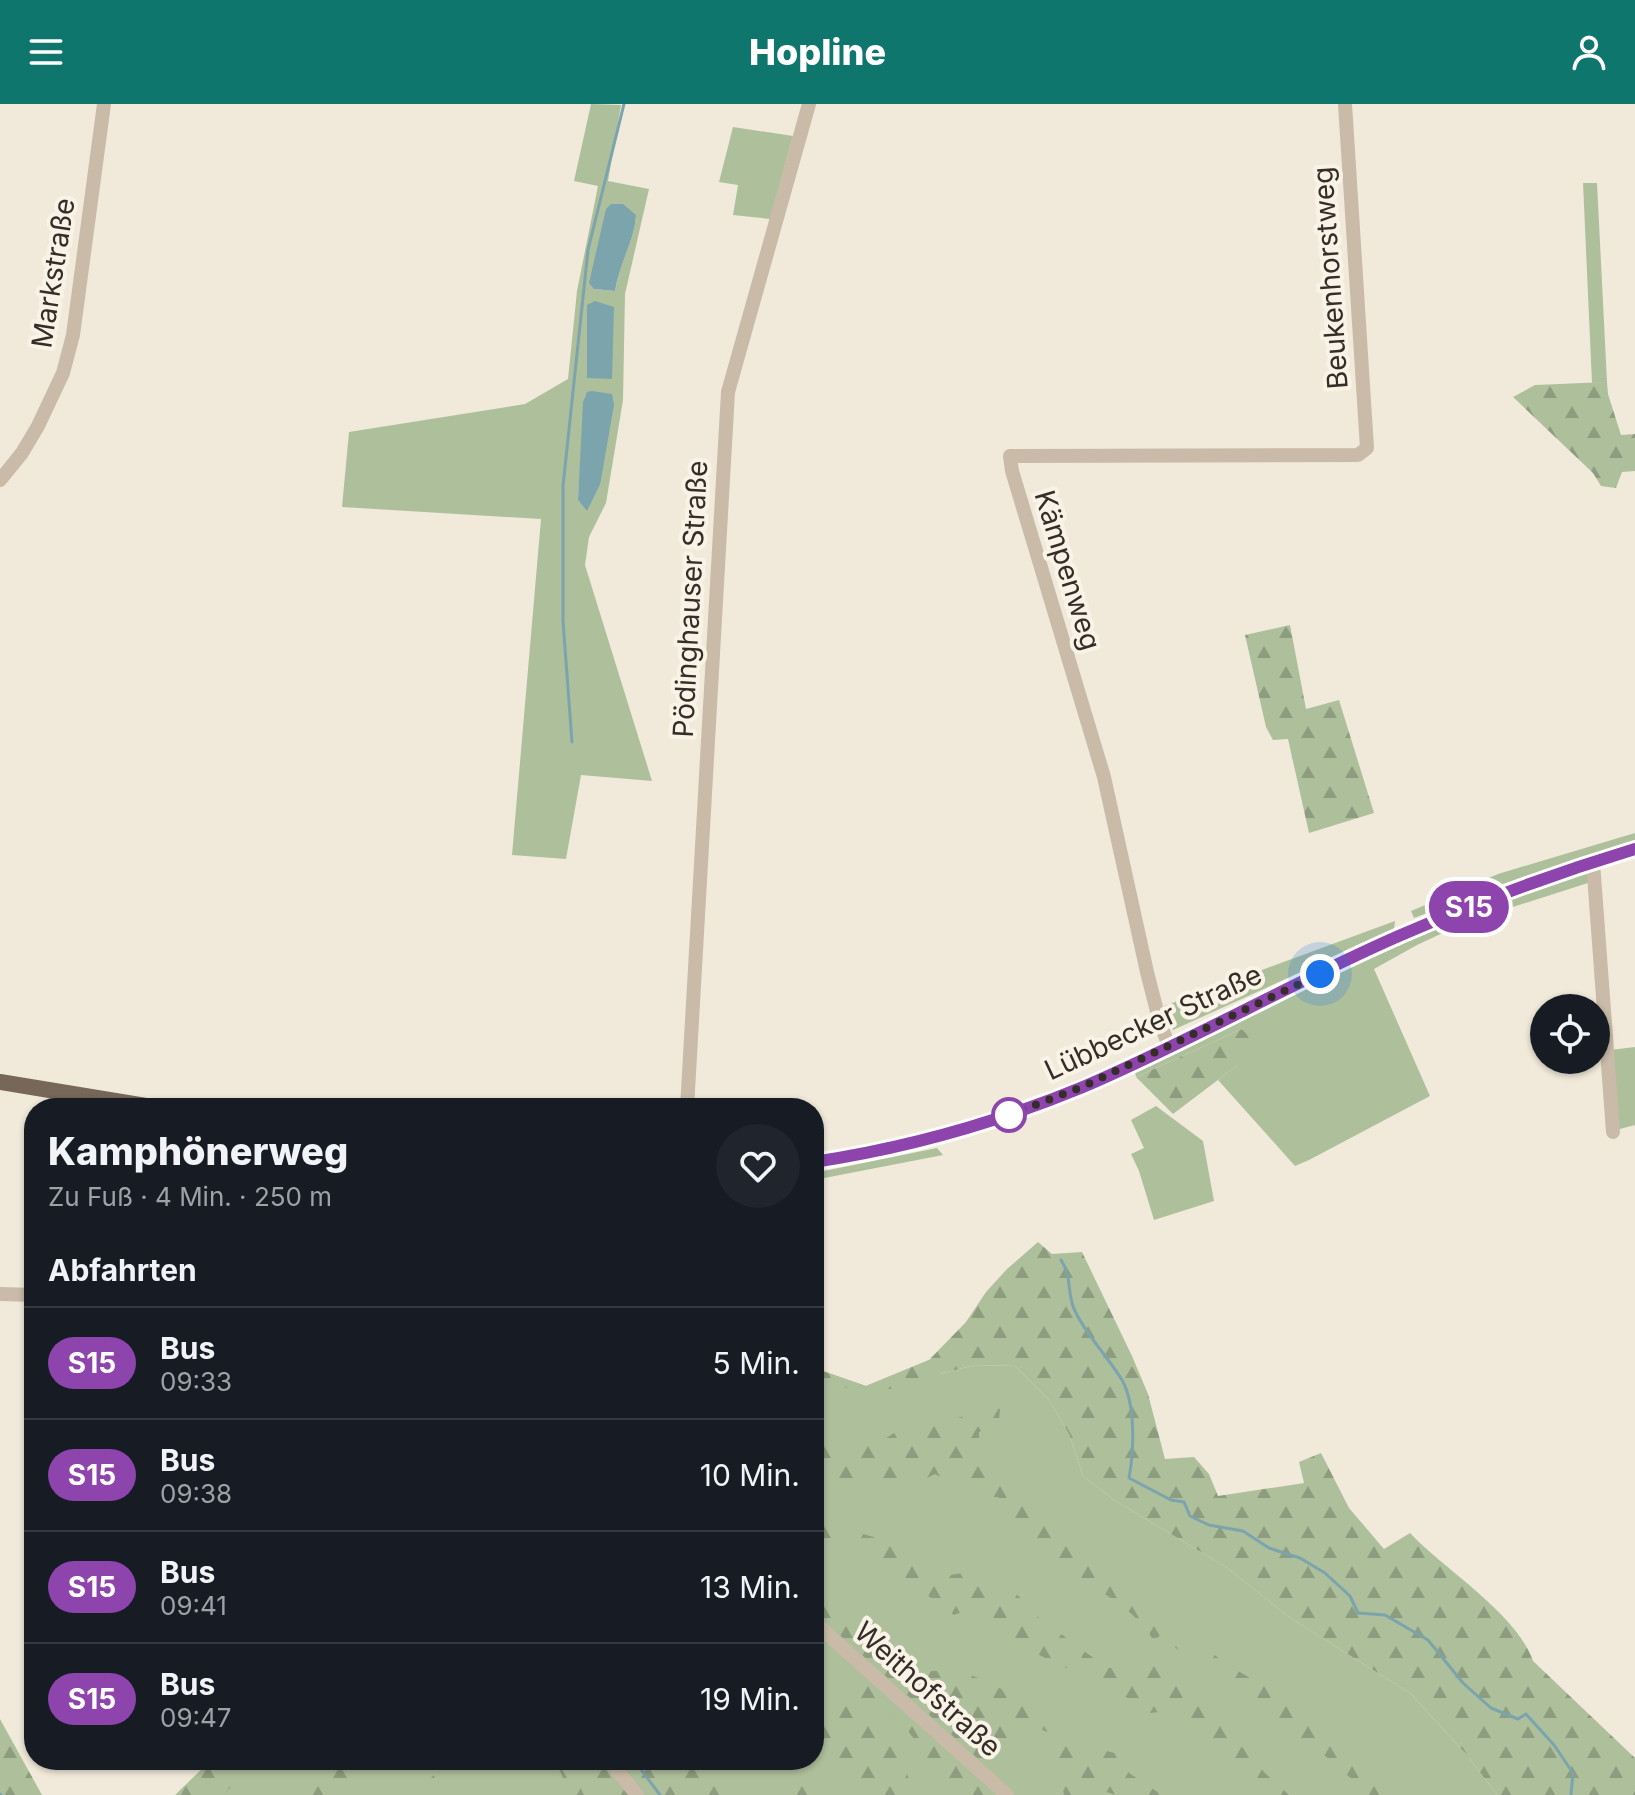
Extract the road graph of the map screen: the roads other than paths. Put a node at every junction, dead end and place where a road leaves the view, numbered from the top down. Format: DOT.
graph roads {
  1 [pos="104,104"];
  2 [pos="809,104"];
  3 [pos="1345,104"];
  4 [pos="1367,448"];
  5 [pos="0,480"];
  6 [pos="1635,849"];
  7 [pos="1593,862"];
  8 [pos="1169,1046"];
  9 [pos="0,1082"];
  10 [pos="97,1098"];
  11 [pos="688,1098"];
  12 [pos="1613,1132"];
  13 [pos="824,1160"];
  14 [pos="0,1294"];
  15 [pos="24,1295"];
  16 [pos="824,1631"];
  17 [pos="617,1770"];
  18 [pos="637,1795"];
  19 [pos="1007,1795"];
  1 -- 5 [label="street, Markstraße"];
  2 -- 11 [label="street, Pödinghauser Straße"];
  3 -- 4 [label="street, Beukenhorstweg"];
  4 -- 8 [label="street, Kämpenweg"];
  6 -- 7 [label="main road, Lübbecker Straße"];
  7 -- 8 [label="main road, Lübbecker Straße"];
  7 -- 12 [label="street"];
  8 -- 13 [label="main road, Lübbecker Straße"];
  9 -- 10 [label="main road"];
  14 -- 15 [label="street"];
  16 -- 19 [label="street, Weithofstraße"];
  17 -- 18 [label="street"];
}
